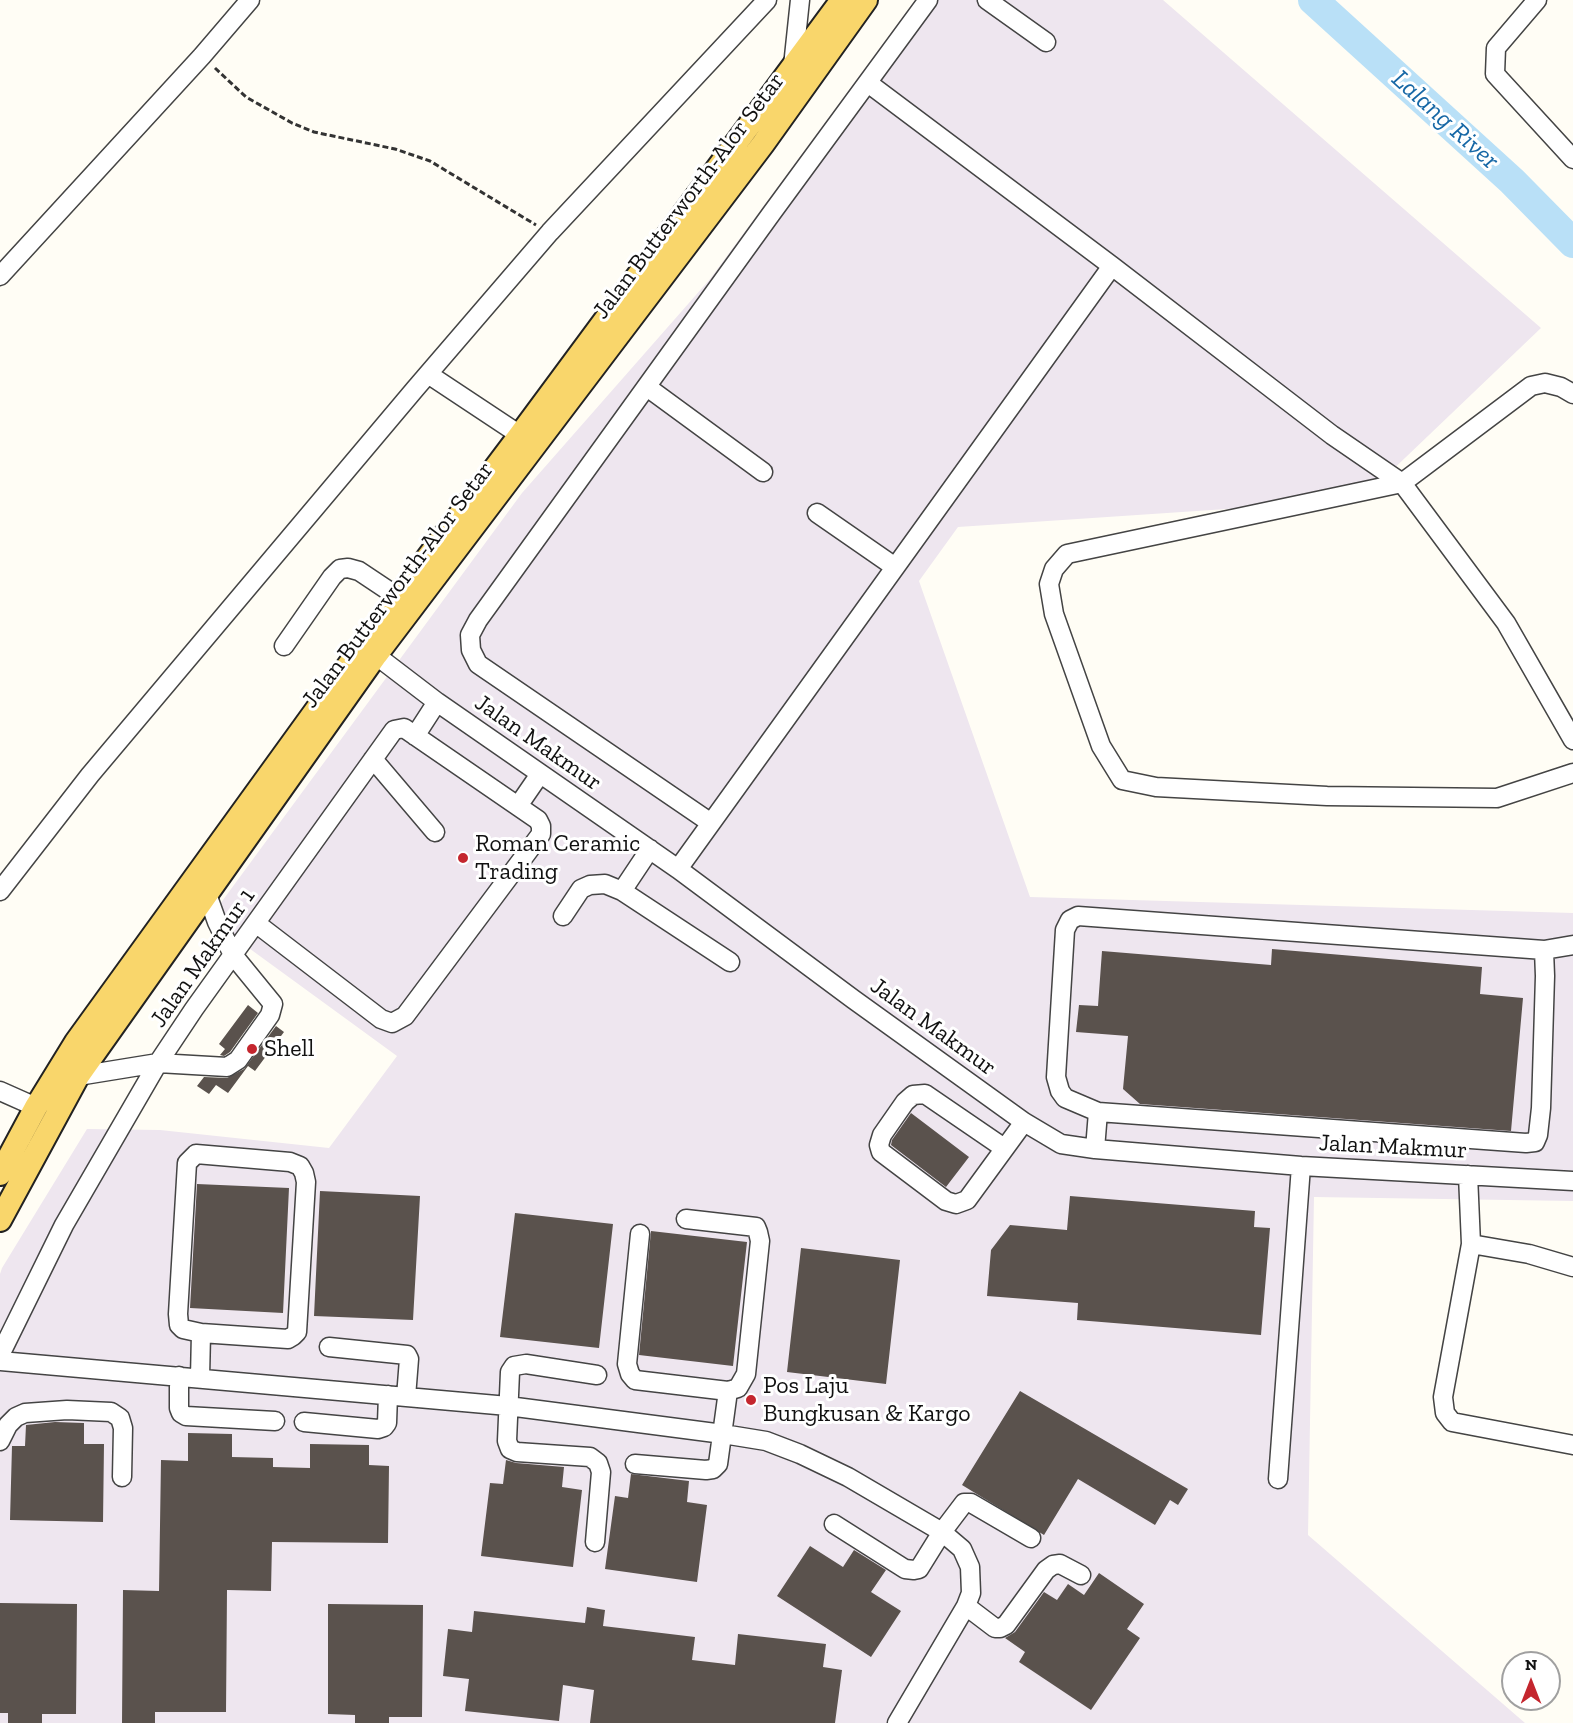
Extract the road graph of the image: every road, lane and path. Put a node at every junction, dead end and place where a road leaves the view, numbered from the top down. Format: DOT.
graph roads {
  1 [pos="250,0"];
  2 [pos="767,0"];
  3 [pos="800,0"];
  4 [pos="842,0"];
  5 [pos="866,0"];
  6 [pos="928,0"];
  7 [pos="987,0"];
  8 [pos="1537,0"];
  9 [pos="1046,42"];
  10 [pos="202,56"];
  11 [pos="793,68"];
  12 [pos="868,82"];
  13 [pos="1573,159"];
  14 [pos="550,232"];
  15 [pos="1113,266"];
  16 [pos="0,276"];
  17 [pos="428,374"];
  18 [pos="647,387"];
  19 [pos="1573,393"];
  20 [pos="520,435"];
  21 [pos="763,472"];
  22 [pos="1401,483"];
  23 [pos="817,513"];
  24 [pos="895,567"];
  25 [pos="398,597"];
  26 [pos="284,646"];
  27 [pos="370,651"];
  28 [pos="437,702"];
  29 [pos="415,736"];
  30 [pos="1573,740"];
  31 [pos="373,759"];
  32 [pos="1573,773"];
  33 [pos="540,774"];
  34 [pos="518,807"];
  35 [pos="711,823"];
  36 [pos="435,832"];
  37 [pos="650,849"];
  38 [pos="678,869"];
  39 [pos="0,891"];
  40 [pos="622,891"];
  41 [pos="207,894"];
  42 [pos="563,916"];
  43 [pos="257,924"];
  44 [pos="1573,945"];
  45 [pos="1544,950"];
  46 [pos="233,955"];
  47 [pos="729,962"];
  48 [pos="158,1064"];
  49 [pos="78,1076"];
  50 [pos="0,1091"];
  51 [pos="36,1107"];
  52 [pos="1098,1112"];
  53 [pos="1024,1122"];
  54 [pos="1004,1148"];
  55 [pos="1095,1149"];
  56 [pos="2,1165"];
  57 [pos="1302,1166"];
  58 [pos="1468,1175"];
  59 [pos="1573,1181"];
  60 [pos="686,1219"];
  61 [pos="0,1220"];
  62 [pos="640,1234"];
  63 [pos="1471,1244"];
  64 [pos="1573,1267"];
  65 [pos="201,1333"];
  66 [pos="329,1347"];
  67 [pos="0,1355"];
  68 [pos="0,1361"];
  69 [pos="597,1375"];
  70 [pos="179,1376"];
  71 [pos="200,1378"];
  72 [pos="728,1391"];
  73 [pos="397,1396"];
  74 [pos="508,1406"];
  75 [pos="275,1421"];
  76 [pos="304,1422"];
  77 [pos="723,1434"];
  78 [pos="0,1441"];
  79 [pos="1573,1445"];
  80 [pos="635,1464"];
  81 [pos="122,1476"];
  82 [pos="1278,1479"];
  83 [pos="834,1524"];
  84 [pos="942,1532"];
  85 [pos="1031,1538"];
  86 [pos="595,1542"];
  87 [pos="1081,1575"];
  88 [pos="966,1606"];
  89 [pos="897,1723"];
  1 -- 10 [label="street"];
  2 -- 14 [label="street"];
  3 -- 11 [label="street"];
  4 -- 11 [label="main road, Jalan Butterworth-Alor Setar"];
  5 -- 27 [label="main road, Jalan Butterworth-Alor Setar"];
  6 -- 12 [label="street"];
  7 -- 9 [label="street"];
  8 -- 13 [label="street"];
  10 -- 14 [label="path"];
  10 -- 16 [label="street"];
  11 -- 20 [label="main road, Jalan Butterworth-Alor Setar"];
  12 -- 15 [label="street"];
  12 -- 18 [label="street"];
  14 -- 17 [label="street"];
  15 -- 22 [label="street"];
  15 -- 24 [label="street"];
  17 -- 20 [label="street"];
  17 -- 39 [label="street"];
  18 -- 21 [label="street"];
  18 -- 35 [label="street"];
  19 -- 22 [label="street"];
  20 -- 25 [label="main road, Jalan Butterworth-Alor Setar"];
  22 -- 30 [label="street"];
  22 -- 32 [label="street"];
  23 -- 24 [label="street"];
  24 -- 35 [label="street"];
  25 -- 26 [label="street"];
  25 -- 27 [label="main road, Jalan Butterworth-Alor Setar"];
  27 -- 28 [label="street, Jalan Makmur"];
  27 -- 41 [label="main road, Jalan Butterworth-Alor Setar"];
  27 -- 51 [label="main road, Jalan Butterworth-Alor Setar"];
  28 -- 29 [label="street"];
  28 -- 33 [label="street, Jalan Makmur"];
  29 -- 31 [label="street, Jalan Makmur 1"];
  29 -- 34 [label="street"];
  31 -- 36 [label="street"];
  31 -- 43 [label="street, Jalan Makmur 1"];
  33 -- 34 [label="street"];
  33 -- 37 [label="street, Jalan Makmur"];
  34 -- 43 [label="street"];
  35 -- 38 [label="street"];
  37 -- 38 [label="street, Jalan Makmur"];
  37 -- 40 [label="street"];
  38 -- 53 [label="street, Jalan Makmur"];
  40 -- 42 [label="street"];
  40 -- 47 [label="street"];
  41 -- 46 [label="street"];
  41 -- 49 [label="main road, Jalan Butterworth-Alor Setar"];
  43 -- 46 [label="street, Jalan Makmur 1"];
  44 -- 45 [label="street"];
  45 -- 52 [label="street"];
  45 -- 52 [label="street"];
  46 -- 48 [label="street, Jalan Makmur 1"];
  46 -- 48 [label="street"];
  48 -- 49 [label="street"];
  48 -- 67 [label="street, Jalan Makmur 1"];
  49 -- 61 [label="main road, Jalan Butterworth-Alor Setar"];
  50 -- 51 [label="street"];
  51 -- 56 [label="main road, Jalan Butterworth-Alor Setar"];
  52 -- 55 [label="street"];
  53 -- 54 [label="street"];
  53 -- 55 [label="street, Jalan Makmur"];
  54 -- 54 [label="street"];
  55 -- 57 [label="street, Jalan Makmur"];
  57 -- 58 [label="street, Jalan Makmur"];
  57 -- 82 [label="street"];
  58 -- 59 [label="street, Jalan Makmur"];
  58 -- 63 [label="street"];
  60 -- 72 [label="street"];
  62 -- 72 [label="street"];
  63 -- 64 [label="street"];
  63 -- 79 [label="street"];
  65 -- 65 [label="street"];
  65 -- 71 [label="street"];
  66 -- 73 [label="street"];
  68 -- 70 [label="street"];
  69 -- 74 [label="street"];
  70 -- 71 [label="street"];
  70 -- 75 [label="street"];
  71 -- 73 [label="street"];
  72 -- 77 [label="street"];
  73 -- 74 [label="street"];
  73 -- 76 [label="street"];
  74 -- 77 [label="street"];
  74 -- 86 [label="street"];
  77 -- 80 [label="street"];
  77 -- 84 [label="street"];
  78 -- 81 [label="street"];
  83 -- 84 [label="street"];
  84 -- 85 [label="street"];
  84 -- 88 [label="street"];
  87 -- 88 [label="street"];
  88 -- 89 [label="street"];
}
